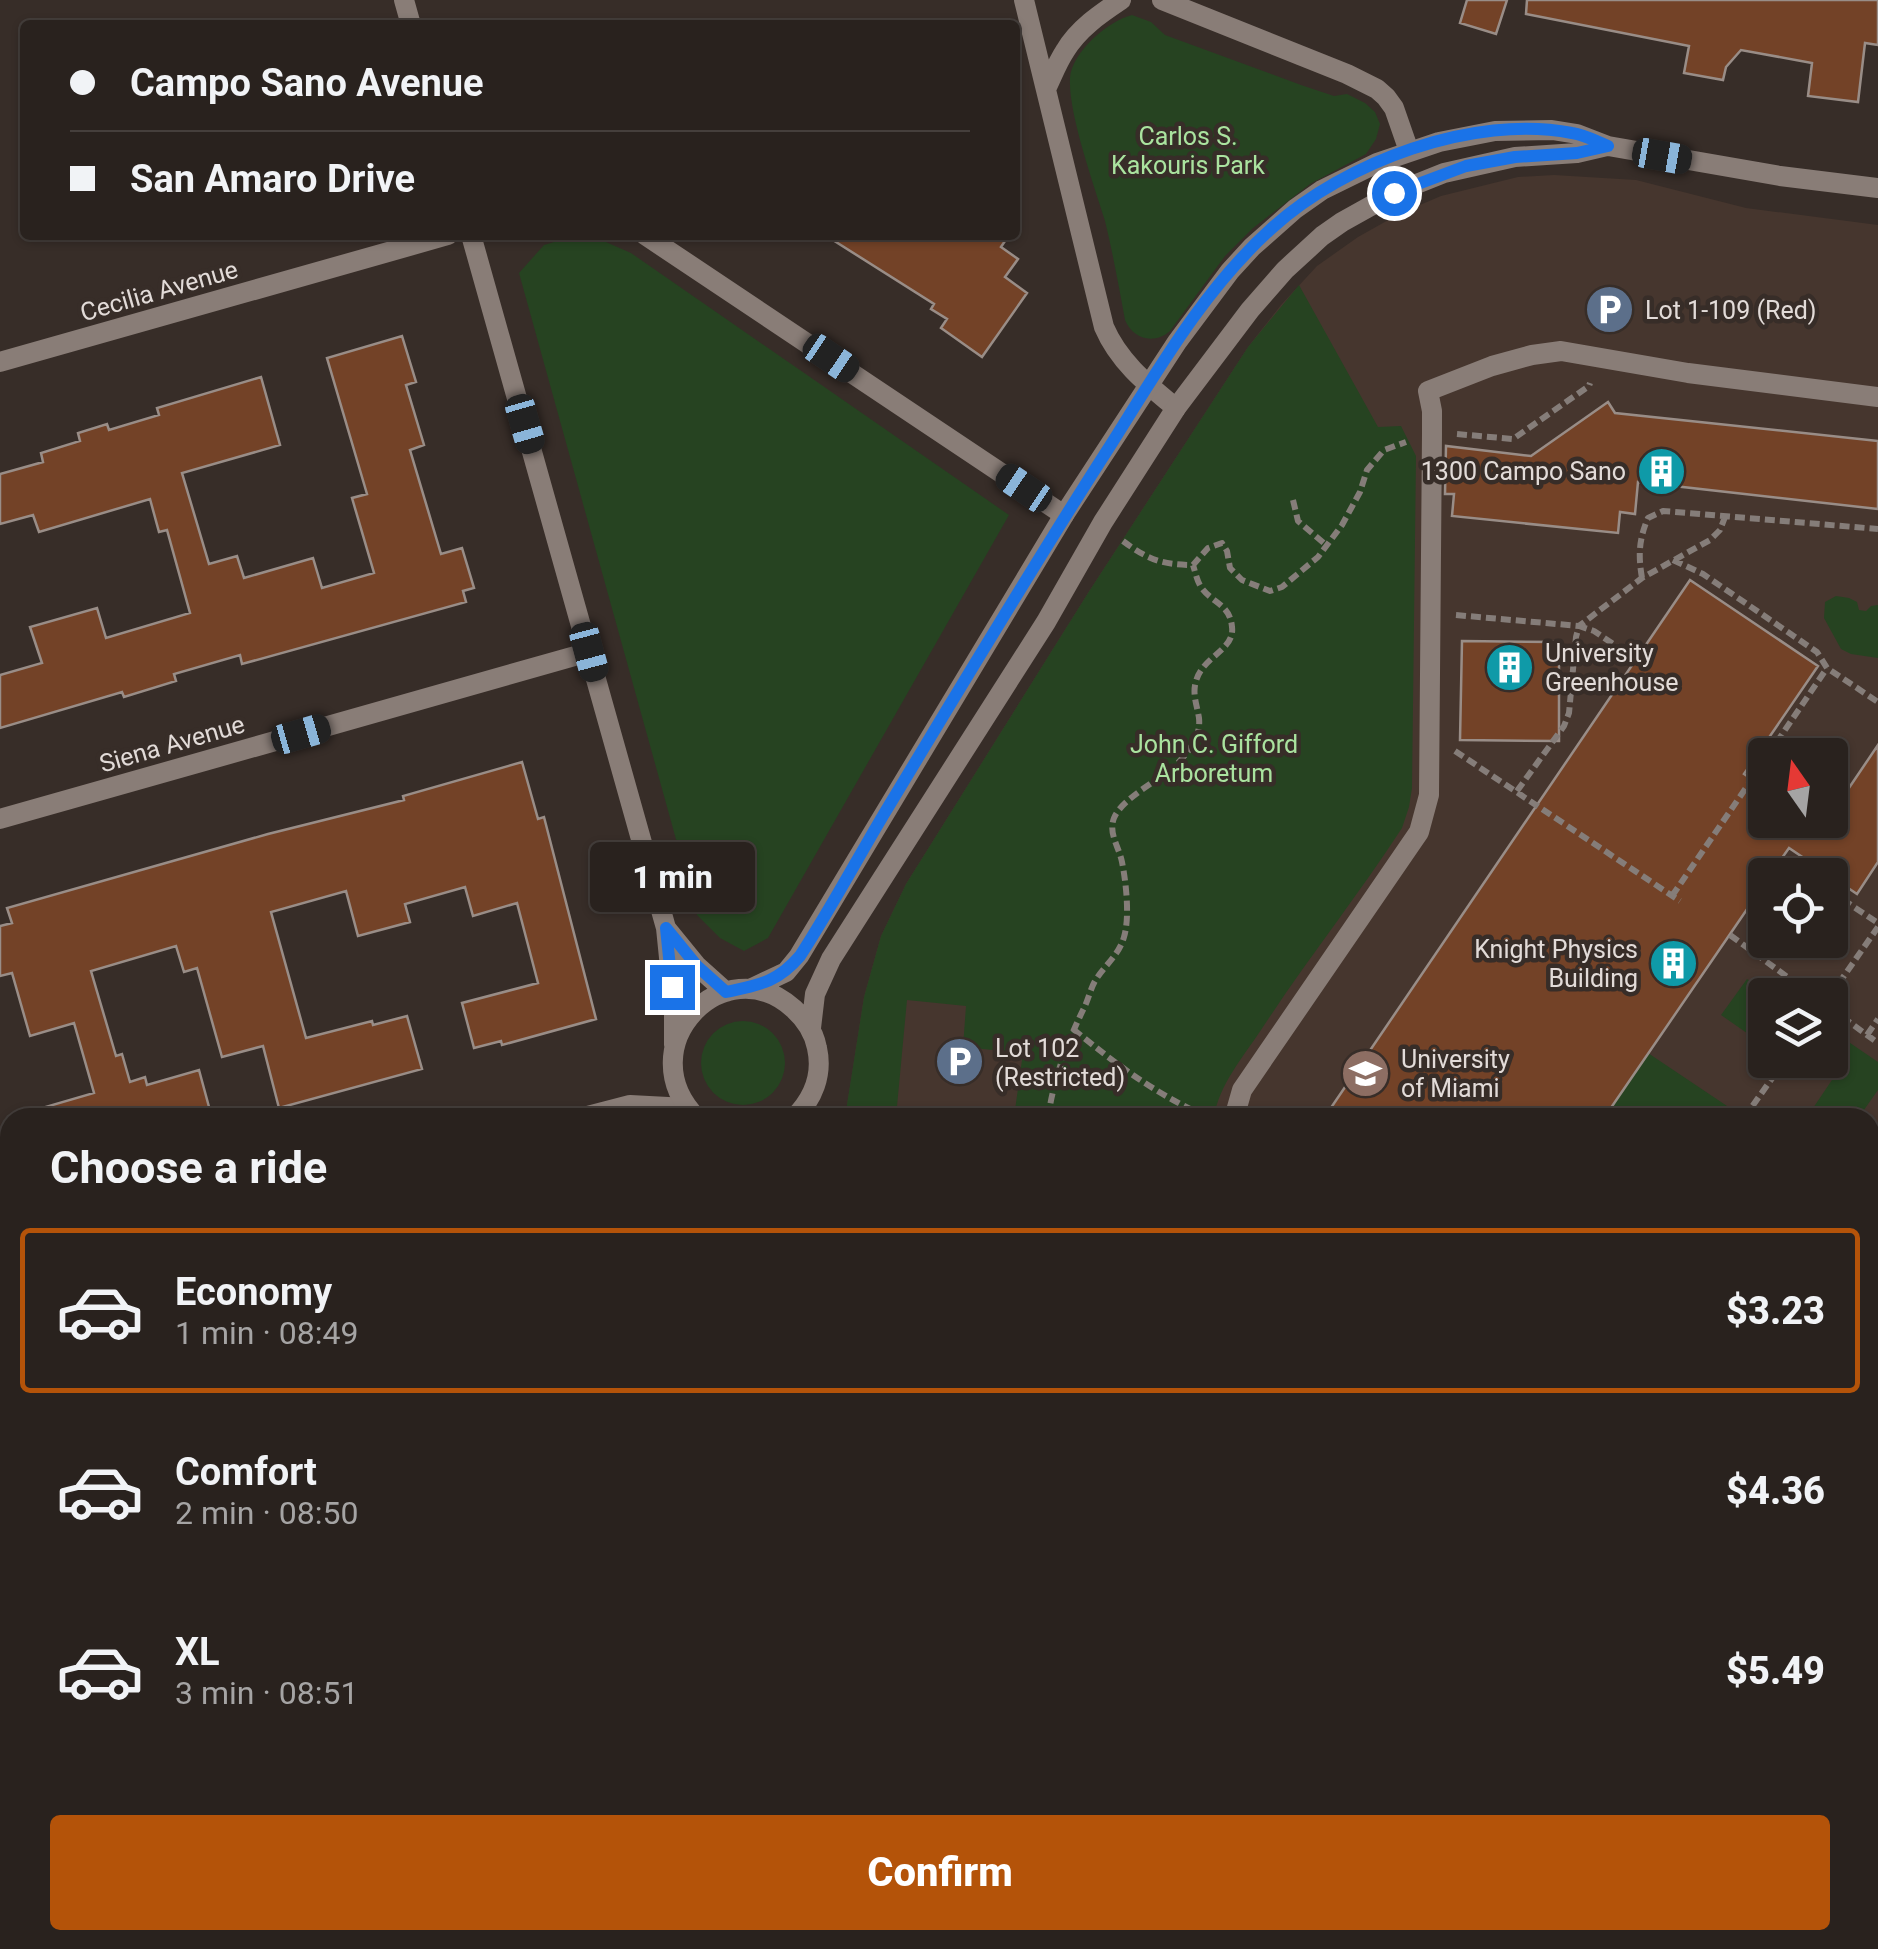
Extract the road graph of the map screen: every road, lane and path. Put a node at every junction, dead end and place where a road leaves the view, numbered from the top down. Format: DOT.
graph roads {
  1 [pos="1024,0"];
  2 [pos="1121,0"];
  3 [pos="1162,0"];
  4 [pos="1046,90"];
  5 [pos="1608,146"];
  6 [pos="1408,151"];
  7 [pos="1878,188"];
  8 [pos="430,240"];
  9 [pos="472,240"];
  10 [pos="652,240"];
  11 [pos="1592,357"];
  12 [pos="0,362"];
  13 [pos="1148,385"];
  14 [pos="1878,397"];
  15 [pos="1176,408"];
  16 [pos="1432,434"];
  17 [pos="1293,500"];
  18 [pos="1064,515"];
  19 [pos="1726,517"];
  20 [pos="1878,529"];
  21 [pos="1118,537"];
  22 [pos="1325,544"];
  23 [pos="1672,560"];
  24 [pos="1193,565"];
  25 [pos="1642,578"];
  26 [pos="1430,613"];
  27 [pos="1579,626"];
  28 [pos="589,652"];
  29 [pos="1637,660"];
  30 [pos="1827,668"];
  31 [pos="1878,702"];
  32 [pos="1779,738"];
  33 [pos="1429,750"];
  34 [pos="1748,785"];
  35 [pos="1518,792"];
  36 [pos="0,819"];
  37 [pos="1848,904"];
  38 [pos="1878,925"];
  39 [pos="666,928"];
  40 [pos="1730,934"];
  41 [pos="1789,978"];
  42 [pos="1842,978"];
  43 [pos="750,989"];
  44 [pos="726,992"];
  45 [pos="1878,1019"];
  46 [pos="1848,1021"];
  47 [pos="810,1028"];
  48 [pos="1073,1029"];
  49 [pos="1867,1035"];
  50 [pos="1878,1043"];
  51 [pos="674,1044"];
  52 [pos="1772,1078"];
  53 [pos="624,1108"];
  54 [pos="664,1108"];
  55 [pos="689,1108"];
  56 [pos="803,1108"];
  57 [pos="1049,1108"];
  58 [pos="1186,1108"];
  59 [pos="1237,1108"];
  60 [pos="1751,1108"];
  1 -- 4 [label="street"];
  2 -- 4 [label="street"];
  3 -- 6 [label="street"];
  4 -- 13 [label="street"];
  5 -- 6 [label="street"];
  5 -- 7 [label="street"];
  5 -- 15 [label="street"];
  6 -- 13 [label="street"];
  8 -- 12 [label="street, Cecilia Avenue"];
  9 -- 28 [label="street"];
  10 -- 18 [label="street"];
  11 -- 14 [label="street"];
  11 -- 16 [label="path"];
  11 -- 16 [label="street"];
  13 -- 15 [label="street"];
  13 -- 18 [label="street"];
  15 -- 47 [label="street"];
  16 -- 22 [label="path"];
  16 -- 26 [label="street"];
  17 -- 22 [label="path"];
  18 -- 43 [label="street"];
  19 -- 20 [label="path"];
  19 -- 23 [label="path"];
  19 -- 25 [label="path"];
  21 -- 24 [label="path"];
  22 -- 24 [label="path"];
  23 -- 25 [label="path"];
  23 -- 30 [label="path"];
  24 -- 48 [label="path"];
  25 -- 27 [label="path"];
  26 -- 27 [label="path"];
  26 -- 33 [label="street"];
  27 -- 29 [label="path"];
  27 -- 35 [label="path"];
  28 -- 36 [label="street, Siena Avenue"];
  28 -- 39 [label="street"];
  30 -- 31 [label="path"];
  30 -- 32 [label="path"];
  33 -- 35 [label="path"];
  33 -- 59 [label="street"];
  34 -- 35 [label="path"];
  37 -- 38 [label="path"];
  38 -- 42 [label="path"];
  39 -- 44 [label="street"];
  39 -- 51 [label="street"];
  40 -- 41 [label="path"];
  43 -- 44 [label="street"];
  43 -- 47 [label="street"];
  44 -- 51 [label="street"];
  45 -- 49 [label="path"];
  46 -- 49 [label="path"];
  47 -- 56 [label="street"];
  48 -- 57 [label="path"];
  48 -- 58 [label="path"];
  49 -- 50 [label="path"];
  51 -- 55 [label="street"];
  52 -- 60 [label="path"];
  53 -- 54 [label="street"];
}
